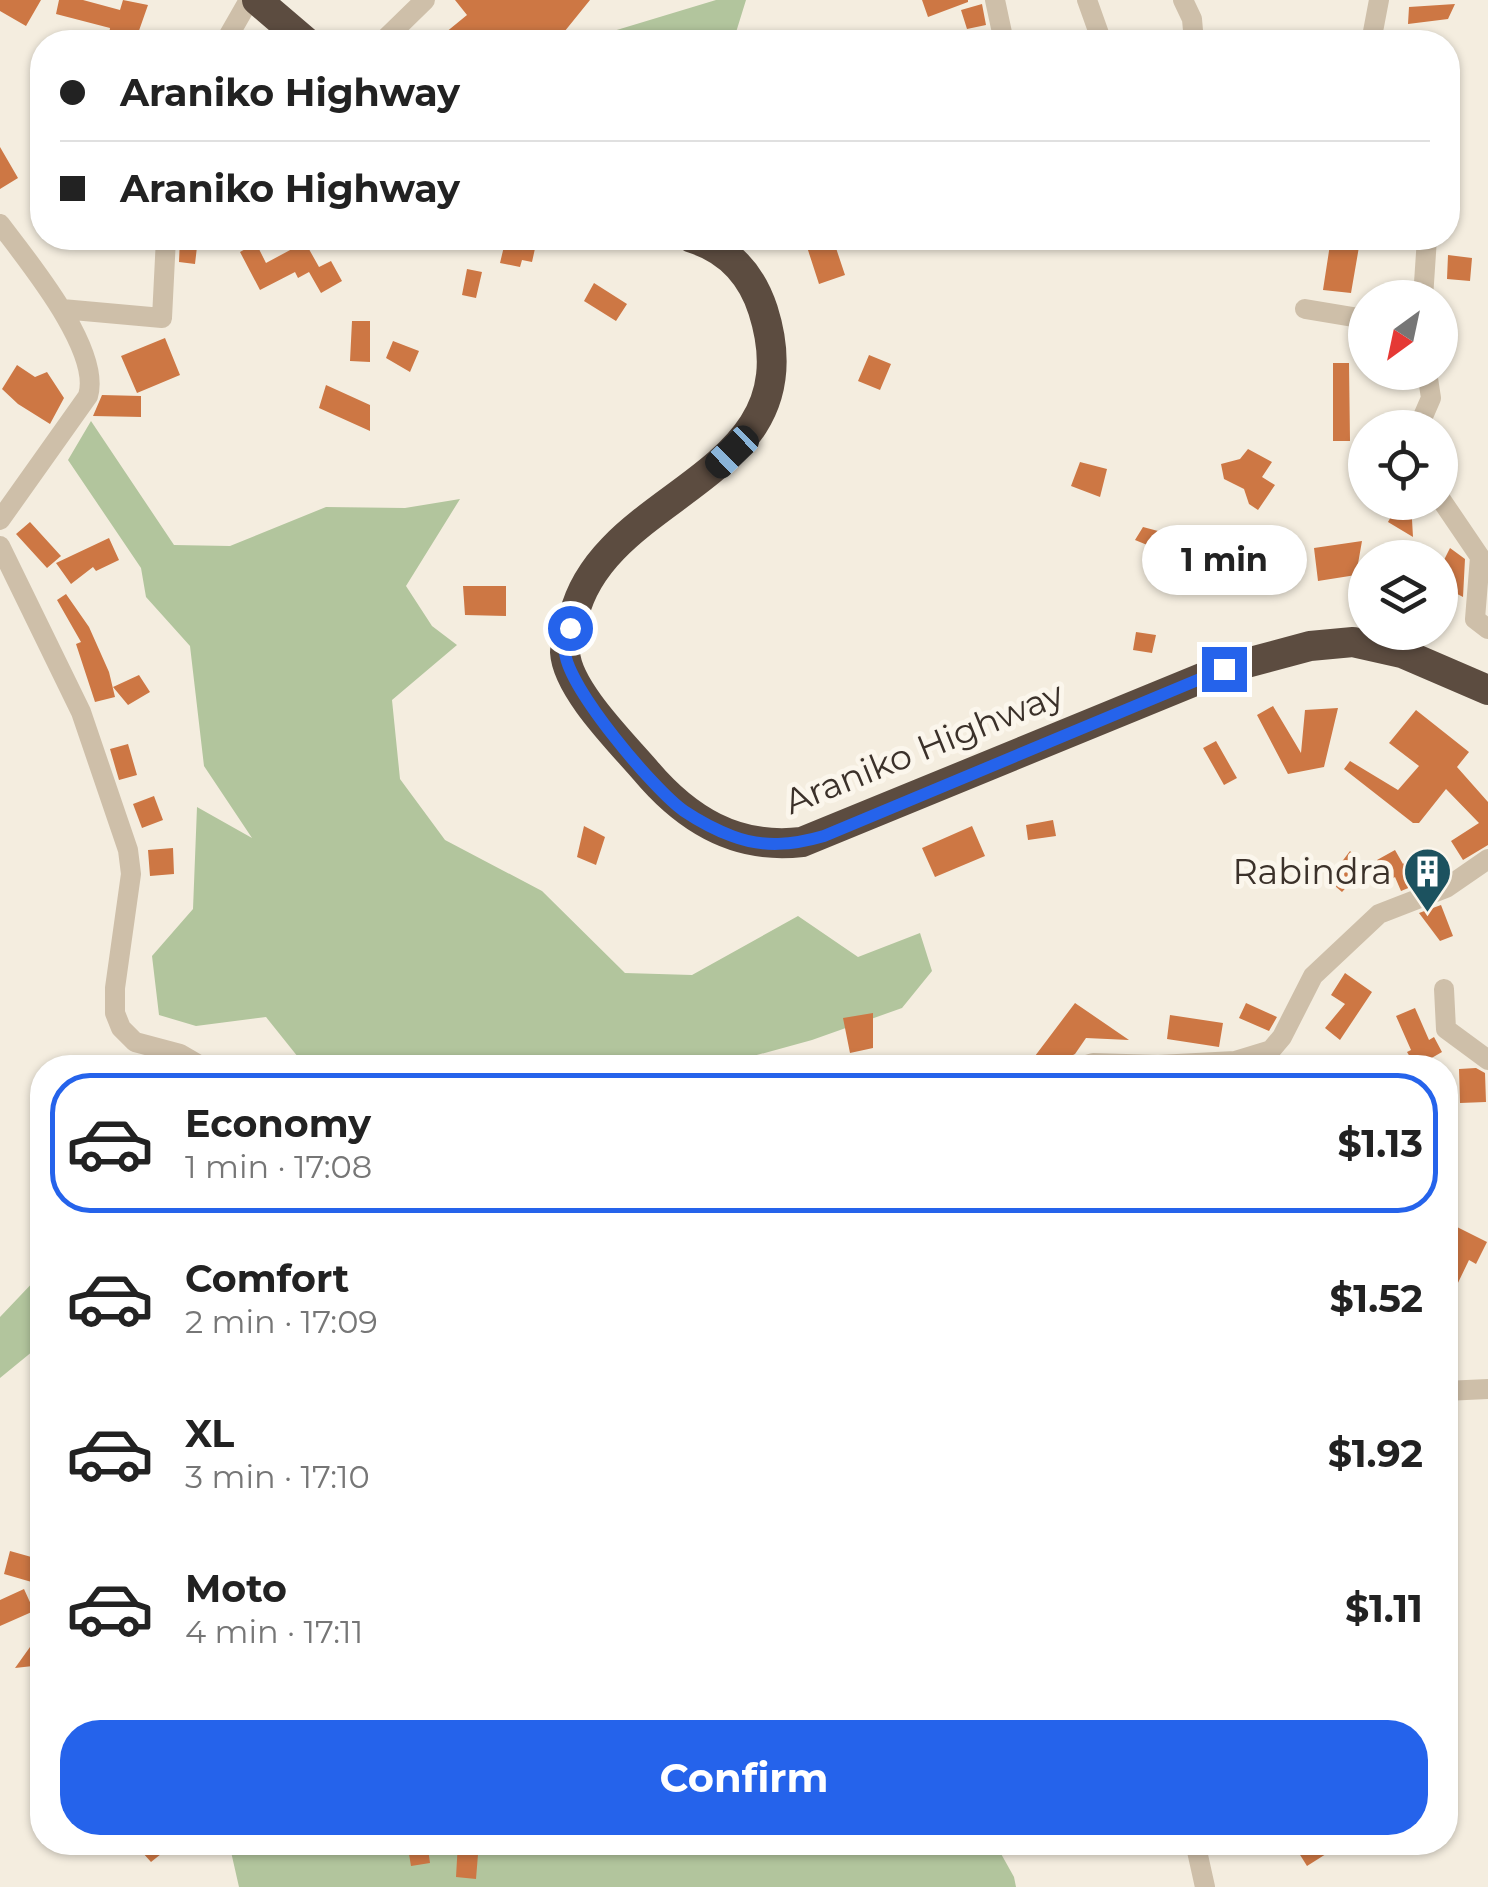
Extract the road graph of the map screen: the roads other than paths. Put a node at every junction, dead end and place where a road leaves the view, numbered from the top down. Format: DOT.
graph roads {
  1 [pos="253,0"];
  2 [pos="425,0"];
  3 [pos="995,0"];
  4 [pos="1087,0"];
  5 [pos="1184,0"];
  6 [pos="1379,0"];
  7 [pos="233,30"];
  8 [pos="291,30"];
  9 [pos="394,30"];
  10 [pos="1001,30"];
  11 [pos="1098,30"];
  12 [pos="1193,30"];
  13 [pos="1373,30"];
  14 [pos="0,224"];
  15 [pos="165,250"];
  16 [pos="718,250"];
  17 [pos="1427,250"];
  18 [pos="1424,280"];
  19 [pos="62,309"];
  20 [pos="1305,309"];
  21 [pos="1348,316"];
  22 [pos="0,520"];
  23 [pos="1455,520"];
  24 [pos="0,546"];
  25 [pos="1488,629"];
  26 [pos="1488,690"];
  27 [pos="1488,859"];
  28 [pos="1444,989"];
  29 [pos="182,1055"];
  30 [pos="1255,1055"];
  31 [pos="1488,1060"];
  32 [pos="1488,1389"];
  33 [pos="1458,1390"];
  34 [pos="1198,1855"];
  35 [pos="1204,1887"];
  1 -- 7 [label="street"];
  1 -- 8 [label="highway"];
  2 -- 9 [label="street"];
  3 -- 10 [label="street"];
  4 -- 11 [label="street"];
  5 -- 12 [label="street"];
  6 -- 13 [label="street"];
  14 -- 19 [label="street"];
  15 -- 19 [label="street"];
  16 -- 26 [label="highway, Araniko Highway"];
  17 -- 18 [label="street"];
  19 -- 22 [label="street"];
  20 -- 21 [label="street"];
  23 -- 25 [label="street"];
  24 -- 29 [label="street"];
  27 -- 30 [label="street"];
  28 -- 31 [label="street"];
  32 -- 33 [label="street"];
  34 -- 35 [label="street"];
}
